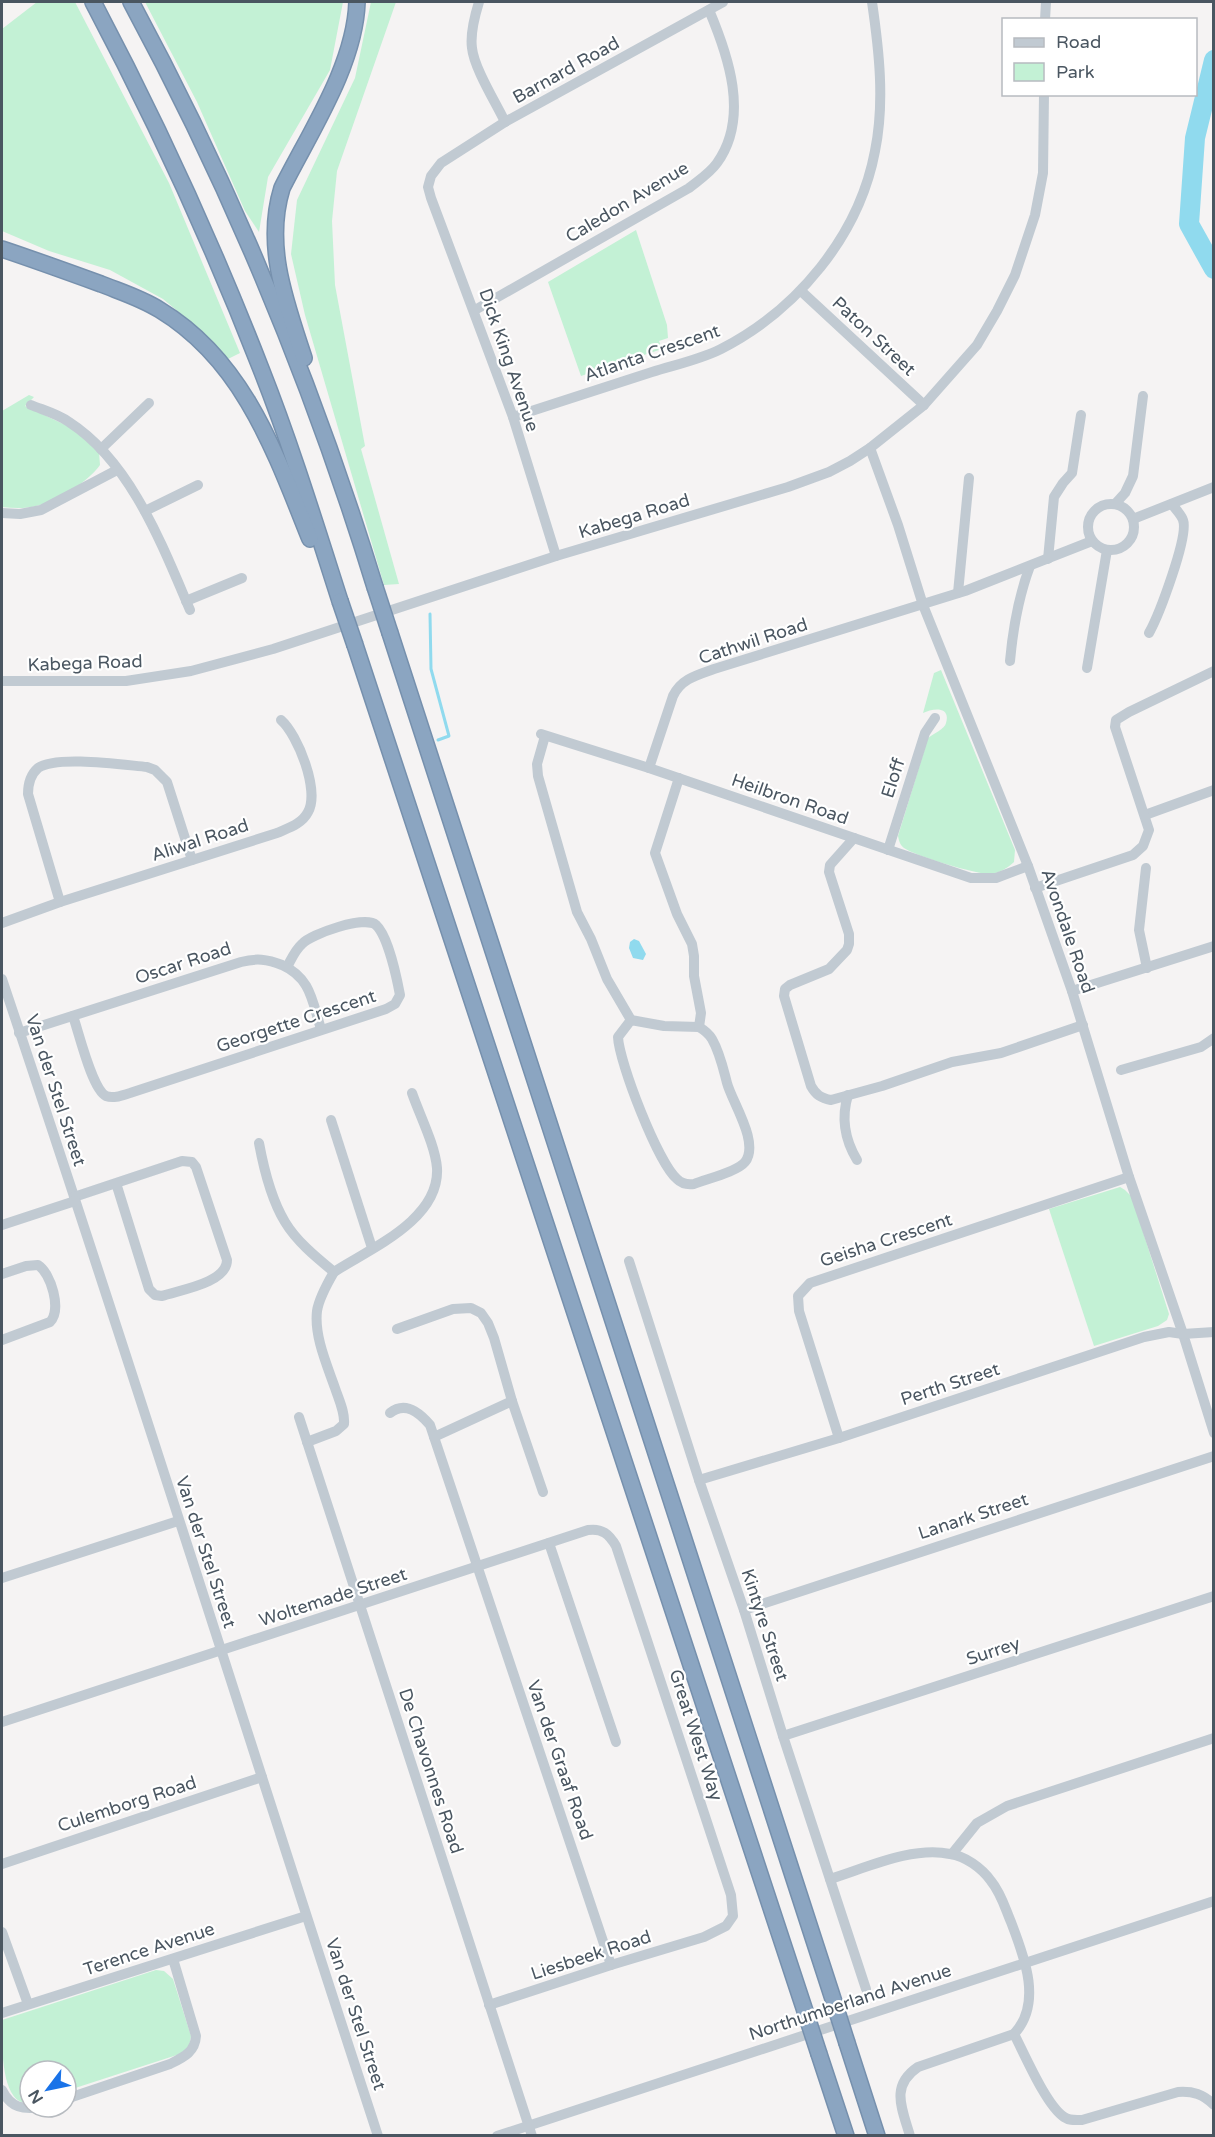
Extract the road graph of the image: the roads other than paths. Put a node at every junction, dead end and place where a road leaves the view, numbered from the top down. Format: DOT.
graph roads {
  1 [pos="93,2"];
  2 [pos="131,2"];
  3 [pos="357,2"];
  4 [pos="479,2"];
  5 [pos="723,2"];
  6 [pos="872,2"];
  7 [pos="1046,2"];
  8 [pos="708,10"];
  9 [pos="1045,18"];
  10 [pos="1044,96"];
  11 [pos="505,122"];
  12 [pos="431,176"];
  13 [pos="2,249"];
  14 [pos="801,291"];
  15 [pos="475,310"];
  16 [pos="1143,396"];
  17 [pos="149,403"];
  18 [pos="31,405"];
  19 [pos="924,405"];
  20 [pos="1081,415"];
  21 [pos="513,417"];
  22 [pos="870,448"];
  23 [pos="100,449"];
  24 [pos="117,470"];
  25 [pos="969,478"];
  26 [pos="198,485"];
  27 [pos="1214,487"];
  28 [pos="1115,504"];
  29 [pos="1172,504"];
  30 [pos="145,511"];
  31 [pos="352,511"];
  32 [pos="2,513"];
  33 [pos="1133,519"];
  34 [pos="1092,541"];
  35 [pos="1107,550"];
  36 [pos="556,556"];
  37 [pos="1048,559"];
  38 [pos="1030,566"];
  39 [pos="1010,574"];
  40 [pos="242,578"];
  41 [pos="1020,592"];
  42 [pos="958,593"];
  43 [pos="340,601"];
  44 [pos="923,605"];
  45 [pos="1149,633"];
  46 [pos="1010,661"];
  47 [pos="1087,668"];
  48 [pos="1214,671"];
  49 [pos="2,681"];
  50 [pos="935,718"];
  51 [pos="281,720"];
  52 [pos="649,768"];
  53 [pos="679,778"];
  54 [pos="1214,790"];
  55 [pos="1145,815"];
  56 [pos="854,838"];
  57 [pos="888,850"];
  58 [pos="192,860"];
  59 [pos="1028,866"];
  60 [pos="1146,868"];
  61 [pos="1035,888"];
  62 [pos="60,902"];
  63 [pos="2,923"];
  64 [pos="1214,946"];
  65 [pos="287,967"];
  66 [pos="1147,968"];
  67 [pos="2,979"];
  68 [pos="3,991"];
  69 [pos="1072,991"];
  70 [pos="73,1016"];
  71 [pos="631,1020"];
  72 [pos="1083,1025"];
  73 [pos="699,1027"];
  74 [pos="321,1029"];
  75 [pos="20,1034"];
  76 [pos="1214,1038"];
  77 [pos="1121,1070"];
  78 [pos="412,1093"];
  79 [pos="848,1095"];
  80 [pos="331,1120"];
  81 [pos="259,1143"];
  82 [pos="857,1160"];
  83 [pos="1129,1177"];
  84 [pos="116,1183"];
  85 [pos="75,1199"];
  86 [pos="2,1226"];
  87 [pos="372,1248"];
  88 [pos="629,1261"];
  89 [pos="334,1272"];
  90 [pos="2,1274"];
  91 [pos="396,1329"];
  92 [pos="1214,1332"];
  93 [pos="1183,1334"];
  94 [pos="2,1340"];
  95 [pos="512,1401"];
  96 [pos="390,1413"];
  97 [pos="298,1417"];
  98 [pos="1214,1433"];
  99 [pos="434,1437"];
  100 [pos="839,1438"];
  101 [pos="307,1442"];
  102 [pos="1214,1456"];
  103 [pos="699,1480"];
  104 [pos="543,1492"];
  105 [pos="178,1521"];
  106 [pos="606,1533"];
  107 [pos="549,1543"];
  108 [pos="477,1566"];
  109 [pos="2,1578"];
  110 [pos="1214,1596"];
  111 [pos="360,1606"];
  112 [pos="744,1610"];
  113 [pos="221,1650"];
  114 [pos="2,1722"];
  115 [pos="783,1736"];
  116 [pos="1214,1738"];
  117 [pos="616,1742"];
  118 [pos="262,1777"];
  119 [pos="952,1854"];
  120 [pos="2,1864"];
  121 [pos="830,1879"];
  122 [pos="1214,1901"];
  123 [pos="306,1916"];
  124 [pos="2,1932"];
  125 [pos="704,1937"];
  126 [pos="173,1959"];
  127 [pos="1026,1962"];
  128 [pos="611,1965"];
  129 [pos="866,1989"];
  130 [pos="28,2004"];
  131 [pos="489,2006"];
  132 [pos="2,2013"];
  133 [pos="1014,2034"];
  134 [pos="2,2090"];
  135 [pos="78,2095"];
  136 [pos="1214,2105"];
  137 [pos="18,2107"];
  138 [pos="530,2130"];
  139 [pos="378,2136"];
  140 [pos="497,2136"];
  141 [pos="846,2136"];
  142 [pos="877,2136"];
  143 [pos="910,2136"];
  1 -- 43 [label="highway"];
  2 -- 31 [label="highway"];
  3 -- 31 [label="highway"];
  4 -- 11 [label="street"];
  5 -- 8 [label="street, Barnard Road"];
  6 -- 14 [label="street, Atlanta Crescent"];
  7 -- 9 [label="street"];
  8 -- 11 [label="street, Barnard Road"];
  8 -- 15 [label="street, Caledon Avenue"];
  10 -- 19 [label="street, Kabega Road"];
  11 -- 12 [label="street, Barnard Road"];
  12 -- 15 [label="street, Dick King Avenue"];
  13 -- 43 [label="highway"];
  14 -- 19 [label="street, Paton Street"];
  14 -- 21 [label="street, Atlanta Crescent"];
  15 -- 21 [label="street, Dick King Avenue"];
  16 -- 28 [label="street"];
  17 -- 23 [label="street"];
  18 -- 23 [label="street"];
  19 -- 22 [label="street, Kabega Road"];
  20 -- 37 [label="street"];
  21 -- 36 [label="street, Dick King Avenue"];
  22 -- 36 [label="street, Kabega Road"];
  22 -- 44 [label="street, Avondale Road"];
  23 -- 24 [label="street"];
  24 -- 30 [label="street"];
  24 -- 32 [label="street"];
  25 -- 42 [label="street"];
  26 -- 30 [label="street"];
  27 -- 29 [label="street"];
  28 -- 33 [label="street"];
  28 -- 34 [label="street"];
  29 -- 33 [label="street"];
  29 -- 45 [label="street"];
  30 -- 40 [label="street"];
  31 -- 142 [label="highway, bridge"];
  33 -- 35 [label="street"];
  34 -- 35 [label="street"];
  34 -- 37 [label="street, Cathwil Road"];
  35 -- 47 [label="street"];
  36 -- 49 [label="street, Kabega Road"];
  37 -- 38 [label="street, Cathwil Road"];
  38 -- 39 [label="street, Cathwil Road"];
  38 -- 41 [label="street"];
  39 -- 41 [label="street"];
  39 -- 42 [label="street, Cathwil Road"];
  41 -- 46 [label="street"];
  42 -- 44 [label="street, Cathwil Road"];
  43 -- 141 [label="highway, bridge"];
  44 -- 52 [label="street, Cathwil Road"];
  44 -- 59 [label="street, Avondale Road"];
  48 -- 55 [label="street"];
  50 -- 57 [label="street, Eloff"];
  51 -- 58 [label="street, Aliwal Road"];
  52 -- 53 [label="street, Heilbron Road"];
  52 -- 71 [label="street, Heilbron Road"];
  53 -- 56 [label="street, Heilbron Road"];
  53 -- 73 [label="street"];
  54 -- 55 [label="street"];
  55 -- 61 [label="street"];
  56 -- 57 [label="street, Heilbron Road"];
  56 -- 79 [label="street"];
  57 -- 59 [label="street, Heilbron Road"];
  58 -- 62 [label="street, Aliwal Road"];
  58 -- 62 [label="street"];
  59 -- 61 [label="street, Avondale Road"];
  60 -- 66 [label="street"];
  61 -- 69 [label="street, Avondale Road"];
  62 -- 63 [label="street, Aliwal Road"];
  64 -- 66 [label="street"];
  65 -- 70 [label="street, Oscar Road"];
  65 -- 74 [label="street"];
  65 -- 74 [label="street, Georgette Crescent"];
  66 -- 69 [label="street"];
  67 -- 68 [label="street, Van der Stel Street"];
  68 -- 75 [label="street, Van der Stel Street"];
  69 -- 72 [label="street, Avondale Road"];
  70 -- 74 [label="street, Georgette Crescent"];
  70 -- 75 [label="street, Oscar Road"];
  71 -- 73 [label="street"];
  71 -- 73 [label="street"];
  72 -- 79 [label="street"];
  72 -- 83 [label="street, Avondale Road"];
  75 -- 85 [label="street, Van der Stel Street"];
  76 -- 77 [label="street"];
  78 -- 87 [label="street"];
  79 -- 82 [label="street"];
  80 -- 87 [label="street"];
  81 -- 89 [label="street"];
  83 -- 93 [label="street, Avondale Road"];
  83 -- 100 [label="street, Geisha Crescent"];
  84 -- 84 [label="street"];
  84 -- 85 [label="street"];
  85 -- 86 [label="street"];
  85 -- 105 [label="street, Van der Stel Street"];
  87 -- 89 [label="street"];
  88 -- 103 [label="street, Kintyre Street"];
  89 -- 101 [label="street"];
  90 -- 94 [label="street"];
  91 -- 95 [label="street"];
  92 -- 93 [label="street, Perth Street"];
  93 -- 98 [label="street, Avondale Road"];
  93 -- 100 [label="street, Perth Street"];
  95 -- 99 [label="street"];
  95 -- 104 [label="street"];
  96 -- 99 [label="street, Van der Graaf Road"];
  97 -- 101 [label="street, De Chavonnes Road"];
  99 -- 108 [label="street, Van der Graaf Road"];
  100 -- 103 [label="street, Perth Street"];
  101 -- 111 [label="street, De Chavonnes Road"];
  102 -- 112 [label="street, Lanark Street"];
  103 -- 112 [label="street, Kintyre Street"];
  105 -- 109 [label="street"];
  105 -- 113 [label="street, Van der Stel Street"];
  106 -- 107 [label="street, Woltemade Street"];
  106 -- 125 [label="street, Great West Way"];
  107 -- 108 [label="street, Woltemade Street"];
  107 -- 117 [label="street"];
  108 -- 111 [label="street, Woltemade Street"];
  108 -- 128 [label="street, Van der Graaf Road"];
  110 -- 115 [label="street, Surrey"];
  111 -- 113 [label="street, Woltemade Street"];
  111 -- 131 [label="street, De Chavonnes Road"];
  112 -- 115 [label="street, Kintyre Street"];
  113 -- 114 [label="street, Woltemade Street"];
  113 -- 118 [label="street, Van der Stel Street"];
  115 -- 121 [label="street, Kintyre Street"];
  116 -- 119 [label="street"];
  118 -- 120 [label="street, Culemborg Road"];
  118 -- 123 [label="street, Van der Stel Street"];
  119 -- 121 [label="street"];
  119 -- 127 [label="street"];
  121 -- 129 [label="street, Kintyre Street"];
  122 -- 127 [label="street, Northumberland Avenue"];
  123 -- 126 [label="street, Terence Avenue"];
  123 -- 139 [label="street, Van der Stel Street"];
  124 -- 130 [label="street"];
  125 -- 128 [label="street, Liesbeek Road"];
  126 -- 130 [label="street, Terence Avenue"];
  126 -- 135 [label="street"];
  127 -- 133 [label="street"];
  127 -- 138 [label="street, Northumberland Avenue"];
  128 -- 131 [label="street, Liesbeek Road"];
  130 -- 132 [label="street, Terence Avenue"];
  131 -- 138 [label="street, De Chavonnes Road"];
  133 -- 136 [label="street"];
  133 -- 143 [label="street"];
  134 -- 137 [label="street"];
  138 -- 140 [label="street, Northumberland Avenue"];
}
